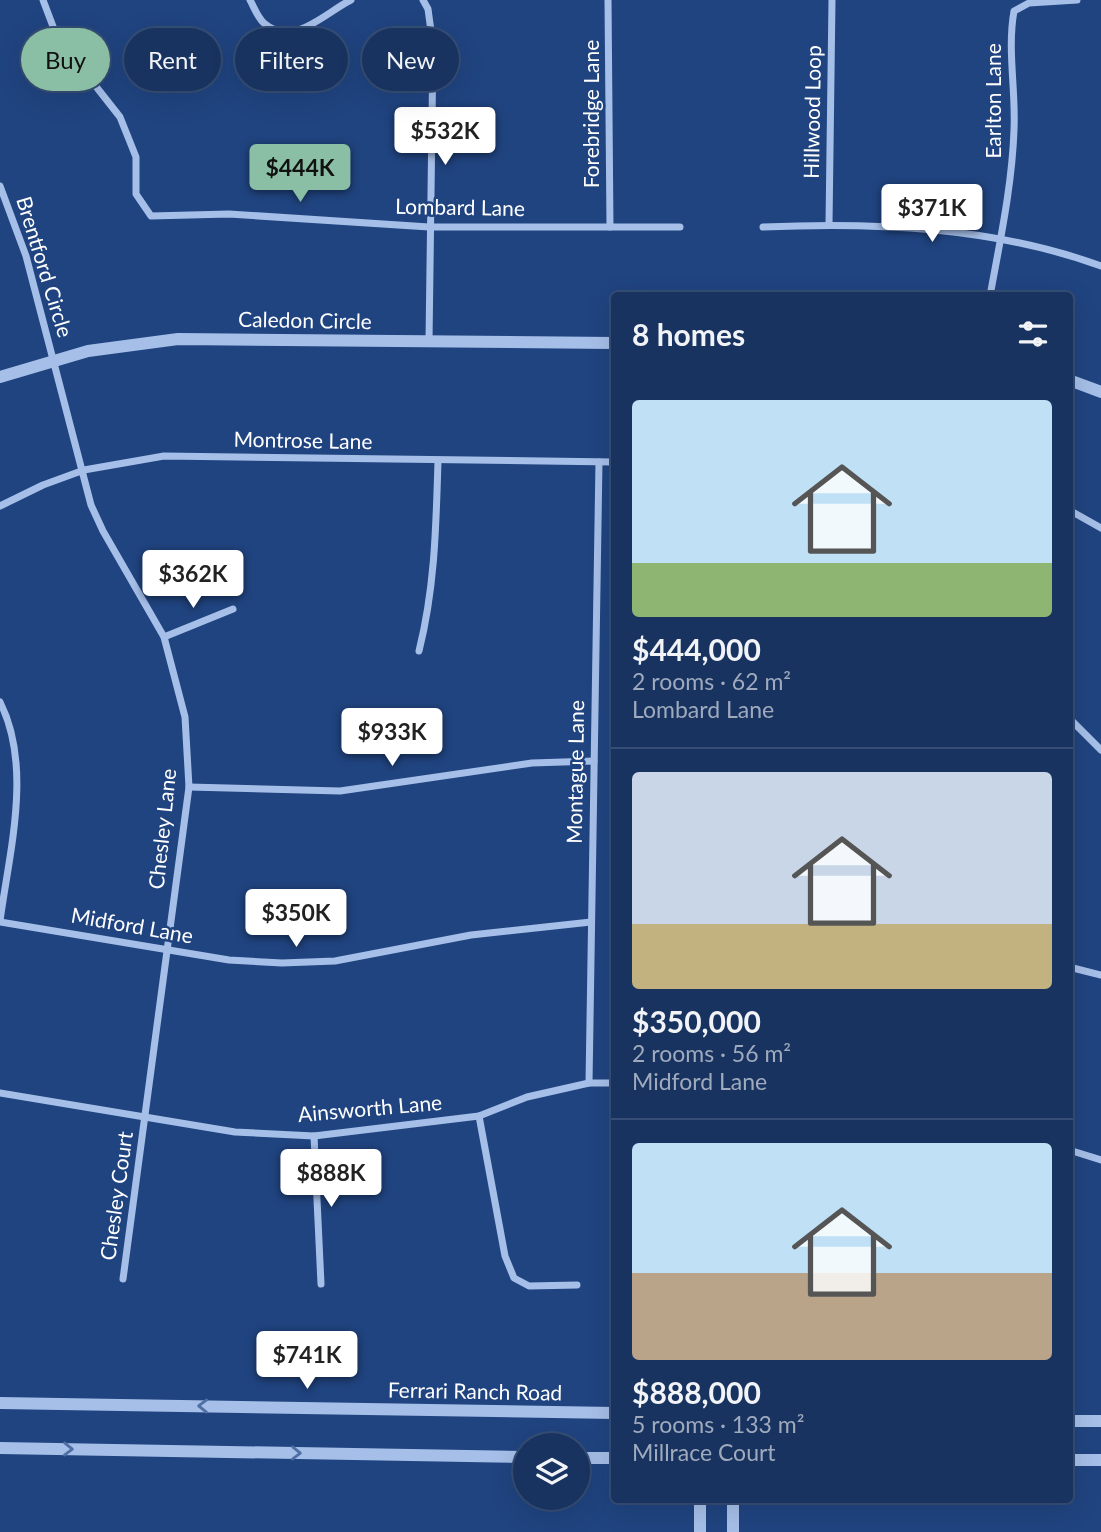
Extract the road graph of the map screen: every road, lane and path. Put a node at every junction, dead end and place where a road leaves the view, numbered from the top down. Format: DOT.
graph roads {
  1 [pos="43,0"];
  2 [pos="250,0"];
  3 [pos="351,0"];
  4 [pos="423,0"];
  5 [pos="608,0"];
  6 [pos="832,0"];
  7 [pos="1077,0"];
  8 [pos="0,186"];
  9 [pos="829,224"];
  10 [pos="429,227"];
  11 [pos="610,227"];
  12 [pos="680,227"];
  13 [pos="762,227"];
  14 [pos="1000,239"];
  15 [pos="1101,266"];
  16 [pos="991,292"];
  17 [pos="429,341"];
  18 [pos="611,343"];
  19 [pos="54,359"];
  20 [pos="0,377"];
  21 [pos="1073,382"];
  22 [pos="1101,393"];
  23 [pos="438,461"];
  24 [pos="599,462"];
  25 [pos="611,462"];
  26 [pos="83,470"];
  27 [pos="0,506"];
  28 [pos="1073,512"];
  29 [pos="1101,528"];
  30 [pos="233,609"];
  31 [pos="164,637"];
  32 [pos="419,651"];
  33 [pos="0,702"];
  34 [pos="1073,722"];
  35 [pos="1101,750"];
  36 [pos="594,761"];
  37 [pos="189,787"];
  38 [pos="0,921"];
  39 [pos="591,922"];
  40 [pos="166,950"];
  41 [pos="1073,968"];
  42 [pos="1101,975"];
  43 [pos="589,1083"];
  44 [pos="611,1083"];
  45 [pos="0,1093"];
  46 [pos="479,1116"];
  47 [pos="145,1118"];
  48 [pos="314,1136"];
  49 [pos="1073,1151"];
  50 [pos="1101,1160"];
  51 [pos="124,1279"];
  52 [pos="321,1284"];
  53 [pos="577,1285"];
  54 [pos="0,1403"];
  55 [pos="611,1413"];
  56 [pos="1073,1421"];
  57 [pos="1101,1421"];
  58 [pos="0,1448"];
  59 [pos="513,1457"];
  60 [pos="590,1458"];
  61 [pos="611,1458"];
  62 [pos="1073,1460"];
  63 [pos="1101,1460"];
  64 [pos="700,1503"];
  65 [pos="733,1503"];
  66 [pos="700,1532"];
  67 [pos="733,1532"];
  1 -- 10 [label="street, Lombard Lane"];
  2 -- 3 [label="street"];
  4 -- 10 [label="street"];
  5 -- 11 [label="street, Forebridge Lane"];
  6 -- 9 [label="street, Hillwood Loop"];
  7 -- 14 [label="street, Earlton Lane"];
  8 -- 19 [label="street, Brentford Circle"];
  9 -- 13 [label="street"];
  9 -- 14 [label="street"];
  10 -- 11 [label="street, Lombard Lane"];
  10 -- 17 [label="street"];
  11 -- 12 [label="street, Lombard Lane"];
  14 -- 15 [label="street"];
  14 -- 16 [label="street, Earlton Lane"];
  17 -- 18 [label="street, Caledon Circle"];
  17 -- 19 [label="street, Caledon Circle"];
  19 -- 20 [label="street, Caledon Circle"];
  19 -- 26 [label="street, Chesley Lane"];
  21 -- 22 [label="street"];
  23 -- 24 [label="street, Montrose Lane"];
  23 -- 26 [label="street, Montrose Lane"];
  23 -- 32 [label="street"];
  24 -- 25 [label="street, Montrose Lane"];
  24 -- 36 [label="street, Montague Lane"];
  26 -- 27 [label="street, Montrose Lane"];
  26 -- 31 [label="street, Chesley Lane"];
  28 -- 29 [label="street"];
  30 -- 31 [label="street"];
  31 -- 37 [label="street, Chesley Lane"];
  33 -- 38 [label="street"];
  34 -- 35 [label="street"];
  36 -- 37 [label="street"];
  36 -- 39 [label="street, Montague Lane"];
  37 -- 40 [label="street, Chesley Lane"];
  38 -- 40 [label="street, Midford Lane"];
  39 -- 40 [label="street, Midford Lane"];
  39 -- 43 [label="street, Montague Lane"];
  40 -- 47 [label="street, Chesley Lane"];
  41 -- 42 [label="street"];
  43 -- 44 [label="street, Ainsworth Lane"];
  43 -- 46 [label="street, Ainsworth Lane"];
  45 -- 47 [label="street, Ainsworth Lane"];
  46 -- 48 [label="street, Ainsworth Lane"];
  46 -- 53 [label="street"];
  47 -- 48 [label="street, Ainsworth Lane"];
  47 -- 51 [label="street, Chesley Court"];
  48 -- 52 [label="street"];
  49 -- 50 [label="street"];
  55 -- 54 [label="street, Ferrari Ranch Road, one-way"];
  56 -- 57 [label="street"];
  58 -- 59 [label="street, one-way"];
  60 -- 61 [label="street"];
  62 -- 63 [label="street"];
  64 -- 66 [label="street"];
  65 -- 67 [label="street"];
}
